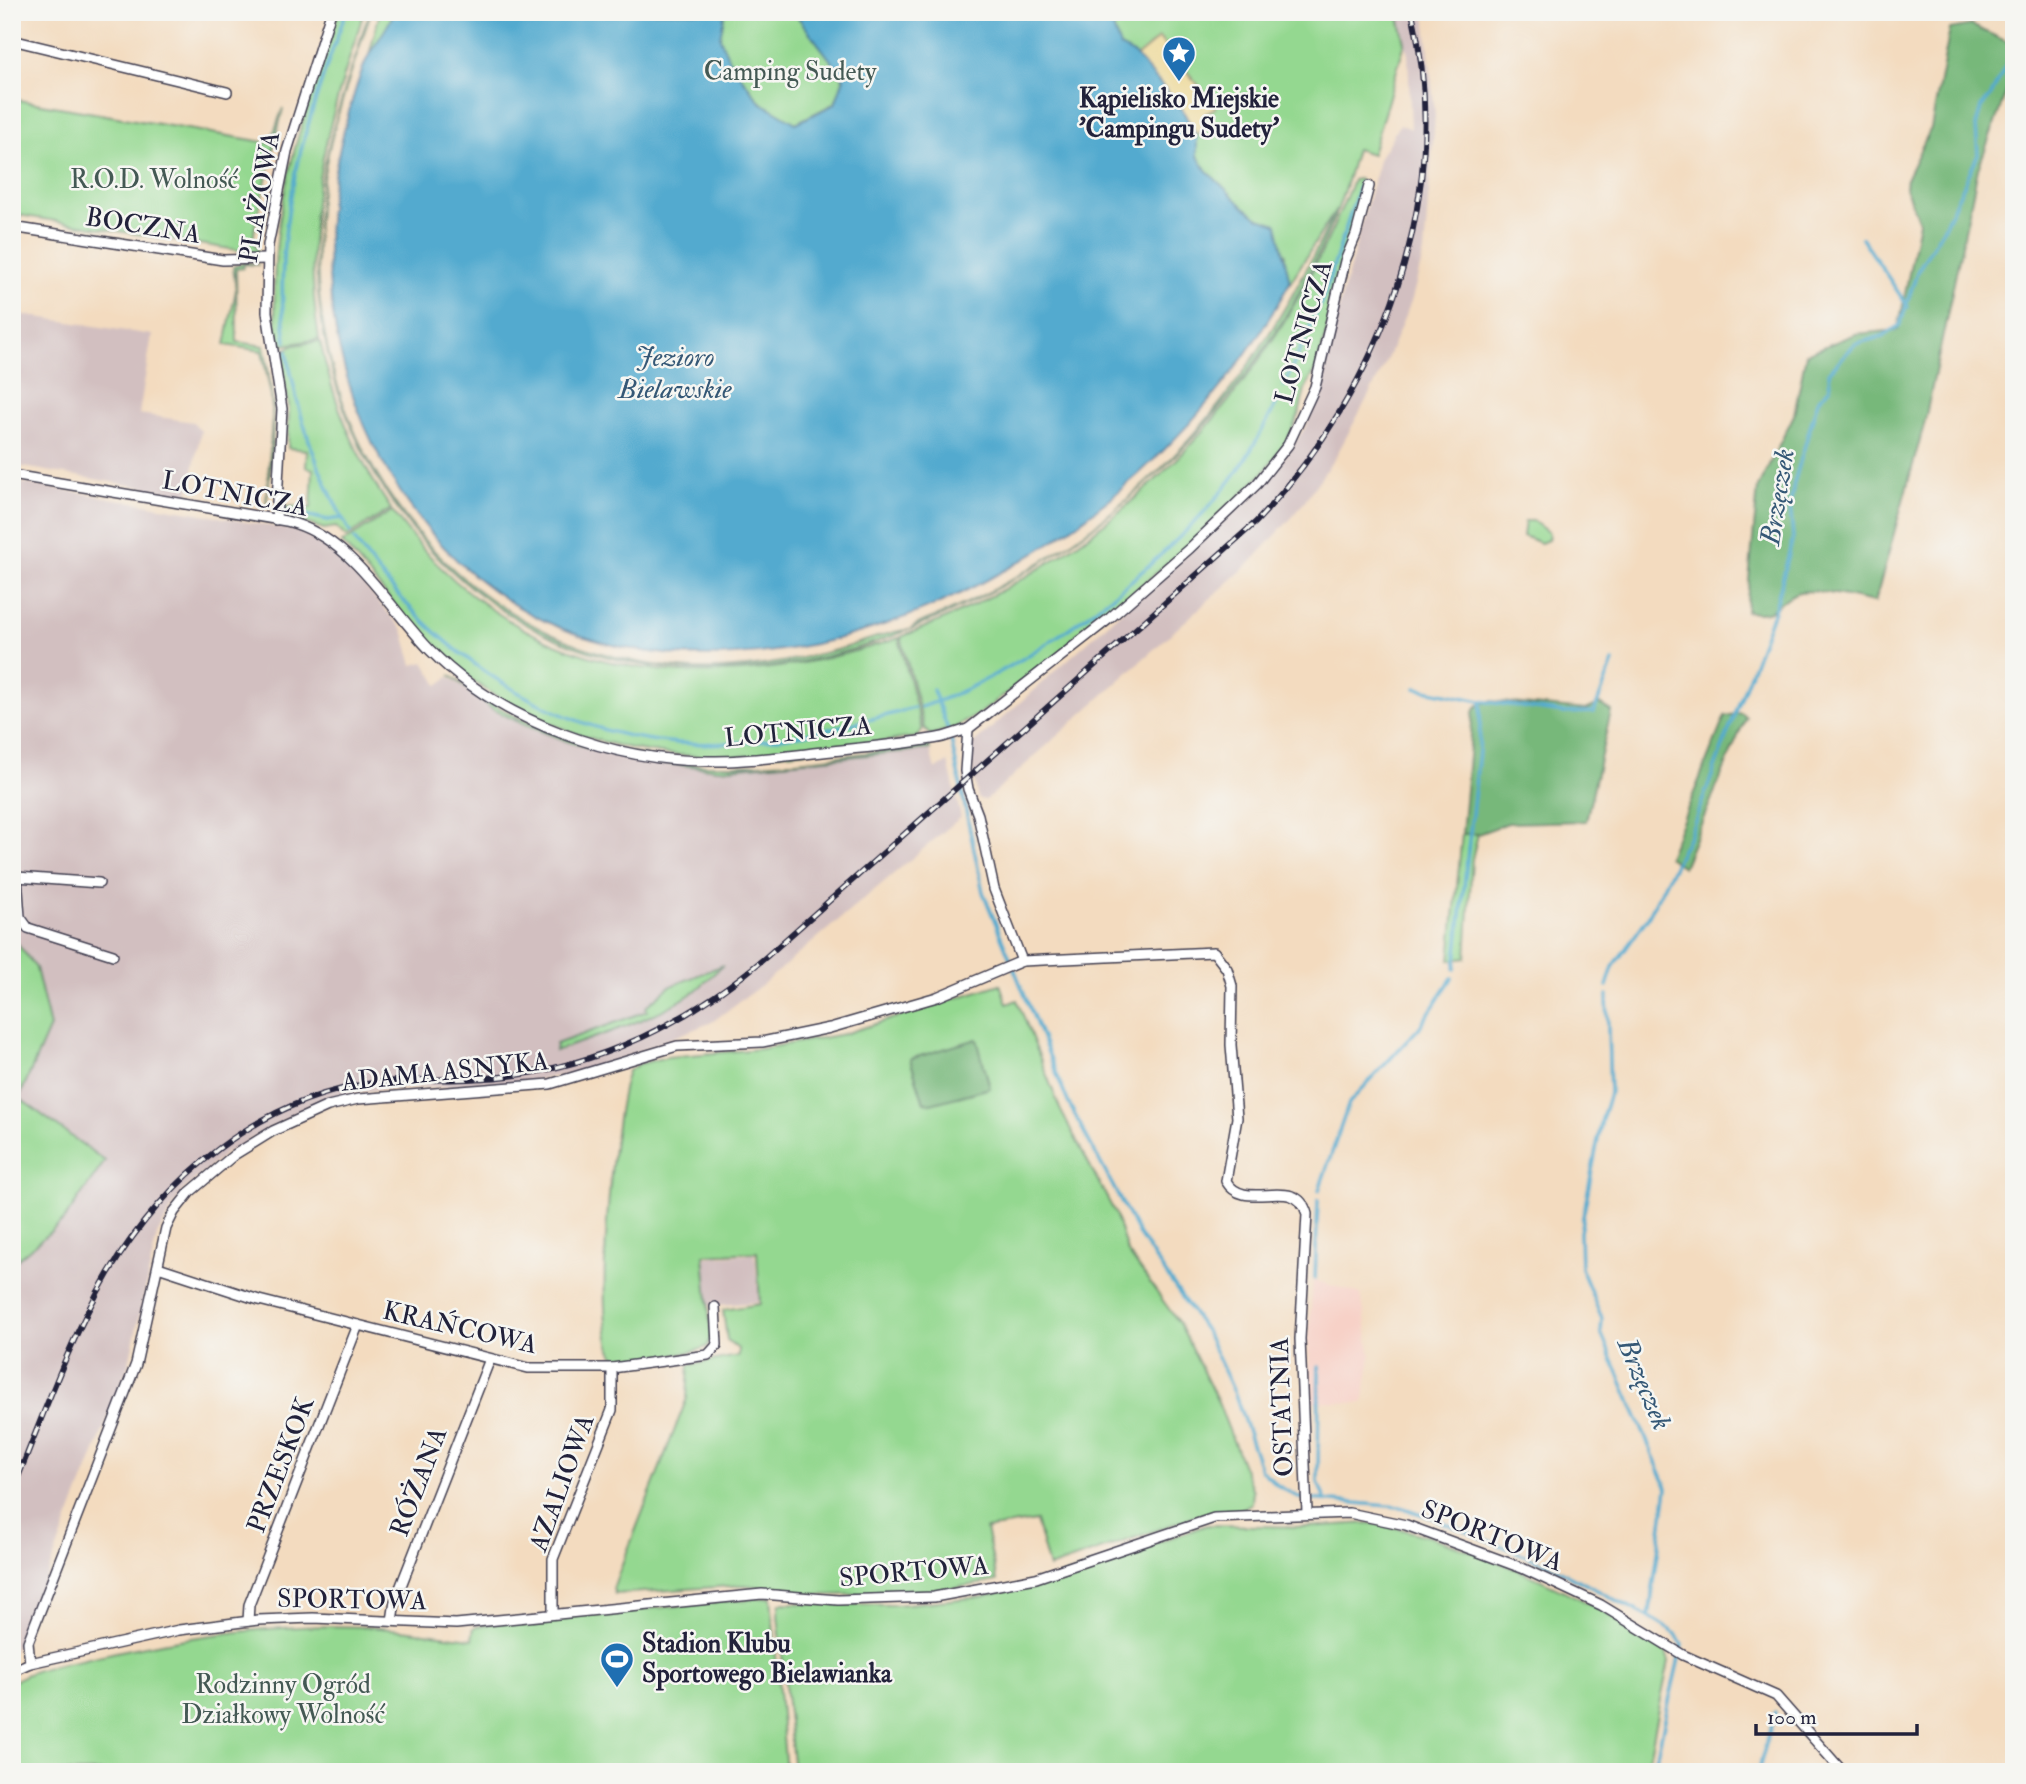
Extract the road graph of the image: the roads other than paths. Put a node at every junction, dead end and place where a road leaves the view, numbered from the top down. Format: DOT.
graph roads {
  1 [pos="331,12"];
  2 [pos="12,40"];
  3 [pos="227,92"];
  4 [pos="1370,186"];
  5 [pos="12,227"];
  6 [pos="267,259"];
  7 [pos="12,475"];
  8 [pos="276,520"];
  9 [pos="964,731"];
  10 [pos="15,874"];
  11 [pos="99,883"];
  12 [pos="1214,952"];
  13 [pos="113,955"];
  14 [pos="1016,963"];
  15 [pos="158,1267"];
  16 [pos="715,1307"];
  17 [pos="358,1325"];
  18 [pos="490,1359"];
  19 [pos="612,1368"];
  20 [pos="1306,1509"];
  21 [pos="553,1614"];
  22 [pos="248,1621"];
  23 [pos="392,1621"];
  24 [pos="30,1663"];
  25 [pos="12,1671"];
  26 [pos="1843,1772"];
  1 -- 6 [label="street, PLAŻOWA"];
  2 -- 3 [label="street"];
  4 -- 9 [label="street, LOTNICZA"];
  5 -- 6 [label="street, BOCZNA"];
  6 -- 8 [label="street, PLAŻOWA"];
  7 -- 8 [label="street, LOTNICZA"];
  8 -- 9 [label="street, LOTNICZA"];
  9 -- 14 [label="street"];
  10 -- 11 [label="street"];
  10 -- 13 [label="street"];
  12 -- 14 [label="street, ADAMA ASNYKA"];
  12 -- 20 [label="street, OSTATNIA"];
  14 -- 15 [label="street, ADAMA ASNYKA"];
  15 -- 17 [label="street, KRAŃCOWA"];
  15 -- 24 [label="street, ADAMA ASNYKA"];
  16 -- 19 [label="street, KRAŃCOWA"];
  17 -- 18 [label="street, KRAŃCOWA"];
  17 -- 22 [label="street, PRZESKOK"];
  18 -- 19 [label="street, KRAŃCOWA"];
  18 -- 23 [label="street, RÓŻANA"];
  19 -- 21 [label="street, AZALIOWA"];
  20 -- 21 [label="street, SPORTOWA"];
  20 -- 26 [label="street, SPORTOWA"];
  21 -- 23 [label="street, SPORTOWA"];
  22 -- 23 [label="street, SPORTOWA"];
  22 -- 24 [label="street, SPORTOWA"];
  24 -- 25 [label="street, SPORTOWA"];
}
